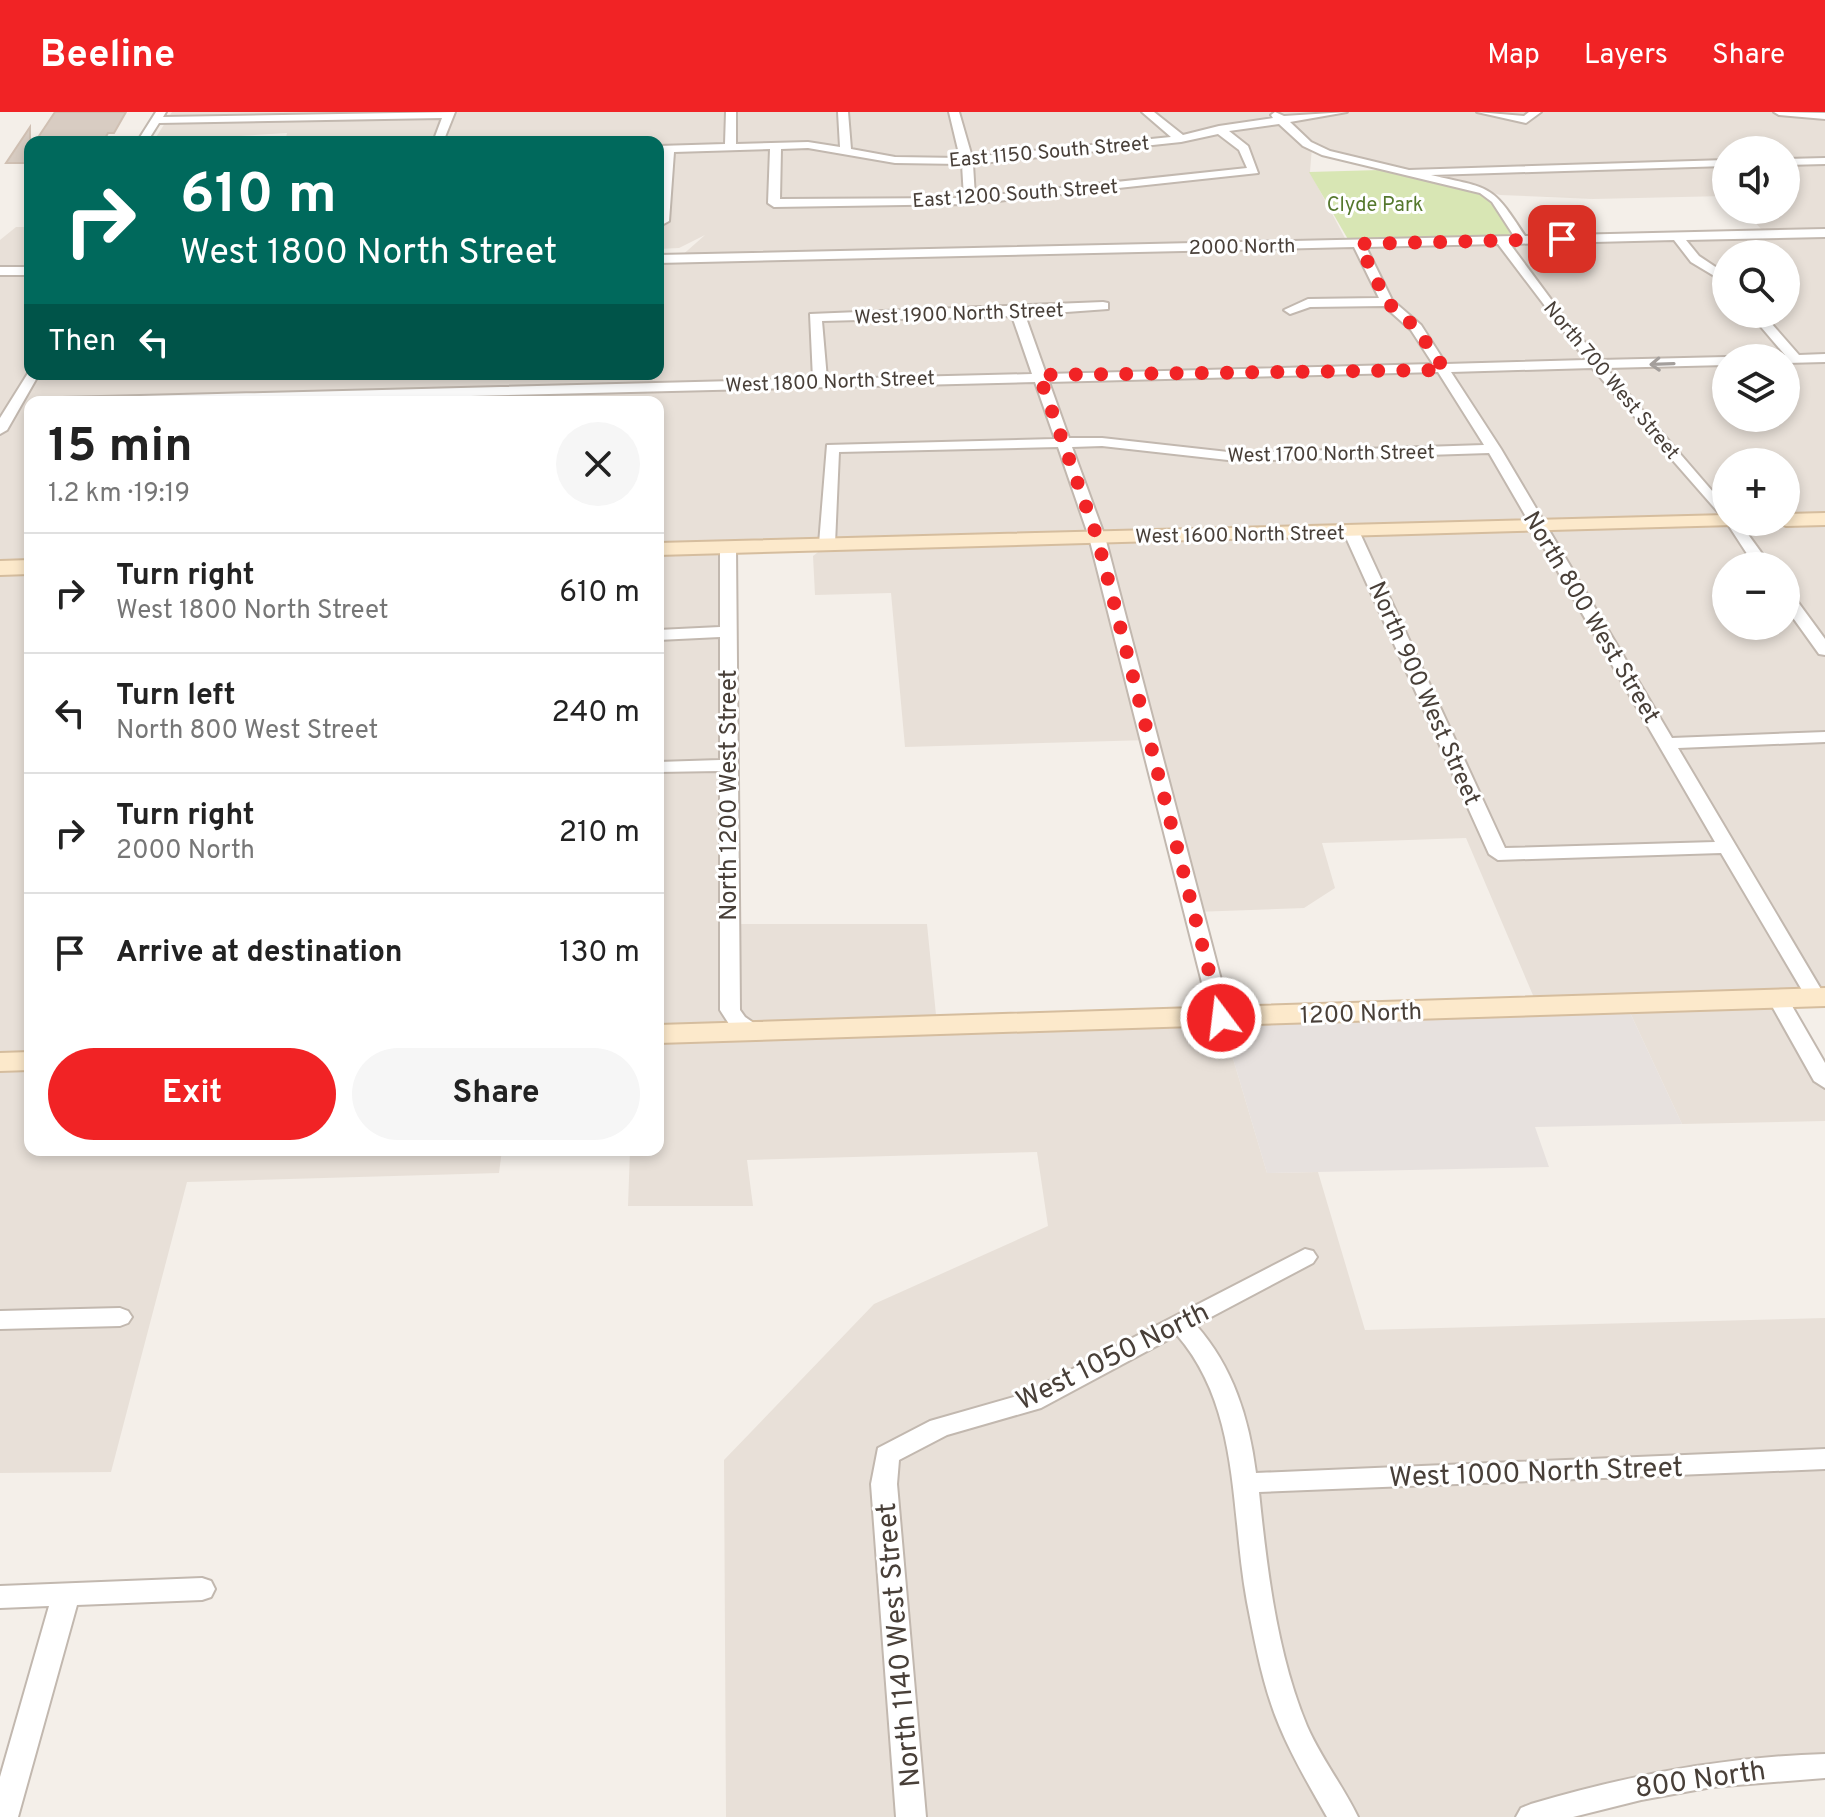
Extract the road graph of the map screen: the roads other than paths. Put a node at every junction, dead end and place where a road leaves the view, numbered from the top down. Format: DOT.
graph roads {
  1 [pos="731,112"];
  2 [pos="843,112"];
  3 [pos="954,112"];
  4 [pos="1147,112"];
  5 [pos="1273,112"];
  6 [pos="1342,112"];
  7 [pos="1482,112"];
  8 [pos="1779,112"];
  9 [pos="449,114"];
  10 [pos="159,116"];
  11 [pos="1531,116"];
  12 [pos="1825,116"];
  13 [pos="294,118"];
  14 [pos="1282,122"];
  15 [pos="1219,129"];
  16 [pos="288,133"];
  17 [pos="146,136"];
  18 [pos="440,136"];
  19 [pos="1181,139"];
  20 [pos="776,146"];
  21 [pos="730,147"];
  22 [pos="664,148"];
  23 [pos="846,152"];
  24 [pos="967,161"];
  25 [pos="1825,161"];
  26 [pos="1800,162"];
  27 [pos="1712,163"];
  28 [pos="1413,172"];
  29 [pos="970,201"];
  30 [pos="1825,233"];
  31 [pos="1678,237"];
  32 [pos="1522,240"];
  33 [pos="1502,241"];
  34 [pos="1359,244"];
  35 [pos="664,259"];
  36 [pos="1712,270"];
  37 [pos="0,271"];
  38 [pos="24,271"];
  39 [pos="1387,302"];
  40 [pos="1103,306"];
  41 [pos="1290,310"];
  42 [pos="1017,312"];
  43 [pos="1767,328"];
  44 [pos="1779,344"];
  45 [pos="1825,358"];
  46 [pos="1800,359"];
  47 [pos="1712,362"];
  48 [pos="1599,366"];
  49 [pos="1445,370"];
  50 [pos="1039,375"];
  51 [pos="454,380"];
  52 [pos="820,382"];
  53 [pos="625,388"];
  54 [pos="452,392"];
  55 [pos="326,396"];
  56 [pos="23,403"];
  57 [pos="0,430"];
  58 [pos="1063,442"];
  59 [pos="1494,449"];
  60 [pos="1712,501"];
  61 [pos="1825,519"];
  62 [pos="1800,520"];
  63 [pos="1712,521"];
  64 [pos="1538,526"];
  65 [pos="1351,531"];
  66 [pos="1740,536"];
  67 [pos="1097,537"];
  68 [pos="827,544"];
  69 [pos="728,547"];
  70 [pos="664,549"];
  71 [pos="1752,552"];
  72 [pos="24,567"];
  73 [pos="0,568"];
  74 [pos="1800,616"];
  75 [pos="728,632"];
  76 [pos="664,635"];
  77 [pos="1825,650"];
  78 [pos="1825,737"];
  79 [pos="1667,743"];
  80 [pos="728,765"];
  81 [pos="664,767"];
  82 [pos="1728,847"];
  83 [pos="1820,998"];
  84 [pos="1778,999"];
  85 [pos="1221,1018"];
  86 [pos="754,1030"];
  87 [pos="664,1034"];
  88 [pos="24,1061"];
  89 [pos="0,1062"];
  90 [pos="1825,1081"];
  91 [pos="1305,1257"];
  92 [pos="120,1317"];
  93 [pos="0,1320"];
  94 [pos="1180,1323"];
  95 [pos="1825,1459"];
  96 [pos="885,1473"];
  97 [pos="1246,1483"];
  98 [pos="202,1589"];
  99 [pos="66,1595"];
  100 [pos="0,1597"];
  101 [pos="1825,1766"];
  102 [pos="3,1817"];
  103 [pos="911,1817"];
  104 [pos="1343,1817"];
  105 [pos="1531,1817"];
  1 -- 21 [label="street"];
  2 -- 23 [label="street"];
  3 -- 24 [label="street"];
  4 -- 19 [label="street"];
  5 -- 14 [label="street"];
  6 -- 14 [label="street, East 1150 South Street"];
  7 -- 11 [label="street"];
  8 -- 12 [label="street"];
  9 -- 13 [label="street"];
  9 -- 18 [label="street"];
  10 -- 13 [label="street"];
  10 -- 17 [label="street"];
  13 -- 16 [label="street"];
  14 -- 15 [label="street, East 1150 South Street"];
  14 -- 28 [label="street"];
  15 -- 19 [label="street, East 1150 South Street"];
  15 -- 29 [label="street, East 1200 South Street"];
  19 -- 24 [label="street, East 1150 South Street"];
  20 -- 21 [label="street, East 1150 South Street"];
  20 -- 23 [label="street, East 1150 South Street"];
  20 -- 29 [label="street, East 1200 South Street"];
  21 -- 22 [label="street, East 1150 South Street"];
  23 -- 24 [label="street, East 1150 South Street"];
  24 -- 29 [label="street"];
  25 -- 26 [label="street"];
  27 -- 28 [label="street"];
  28 -- 32 [label="street"];
  30 -- 31 [label="street, 2000 North"];
  31 -- 32 [label="street, 2000 North"];
  31 -- 36 [label="street"];
  32 -- 33 [label="street, 2000 North"];
  33 -- 34 [label="street, 2000 North"];
  33 -- 48 [label="street, North 700 West Street"];
  34 -- 35 [label="street, 2000 North"];
  34 -- 39 [label="street, North 800 West Street"];
  37 -- 38 [label="street"];
  39 -- 41 [label="street"];
  39 -- 49 [label="street, North 800 West Street"];
  40 -- 42 [label="street, West 1900 North Street"];
  42 -- 50 [label="street"];
  42 -- 52 [label="street, West 1900 North Street"];
  43 -- 44 [label="street"];
  45 -- 46 [label="street"];
  47 -- 48 [label="street, West 1800 North Street, one-way"];
  48 -- 49 [label="street, West 1800 North Street"];
  48 -- 60 [label="street, North 700 West Street"];
  49 -- 50 [label="street, West 1800 North Street"];
  49 -- 59 [label="street, North 800 West Street"];
  50 -- 52 [label="street, West 1800 North Street"];
  50 -- 58 [label="street"];
  51 -- 54 [label="street"];
  52 -- 53 [label="street, West 1800 North Street"];
  53 -- 54 [label="street, West 1800 North Street"];
  54 -- 55 [label="street, West 1800 North Street"];
  56 -- 57 [label="street"];
  58 -- 59 [label="street, West 1700 North Street"];
  58 -- 67 [label="street"];
  58 -- 68 [label="street, West 1700 North Street"];
  59 -- 64 [label="street, North 800 West Street"];
  61 -- 62 [label="street"];
  63 -- 64 [label="street, West 1600 North Street"];
  64 -- 65 [label="street, West 1600 North Street"];
  64 -- 79 [label="street, North 800 West Street"];
  65 -- 67 [label="street, West 1600 North Street"];
  65 -- 82 [label="street, North 900 West Street"];
  66 -- 71 [label="street, North 700 West Street"];
  67 -- 68 [label="street, West 1600 North Street"];
  67 -- 85 [label="street"];
  68 -- 69 [label="street, West 1600 North Street"];
  69 -- 70 [label="street, West 1600 North Street"];
  69 -- 75 [label="street, North 1200 West Street"];
  72 -- 73 [label="street"];
  74 -- 77 [label="street"];
  75 -- 76 [label="street"];
  75 -- 80 [label="street, North 1200 West Street"];
  78 -- 79 [label="street"];
  79 -- 82 [label="street, North 800 West Street"];
  80 -- 81 [label="street"];
  80 -- 86 [label="street, North 1200 West Street"];
  82 -- 83 [label="street, North 800 West Street"];
  83 -- 84 [label="street, 1200 North"];
  84 -- 85 [label="street, 1200 North"];
  84 -- 90 [label="street"];
  85 -- 86 [label="street, 1200 North"];
  86 -- 87 [label="street, 1200 North"];
  88 -- 89 [label="street"];
  91 -- 94 [label="street, West 1050 North"];
  92 -- 93 [label="street"];
  94 -- 96 [label="street, West 1050 North"];
  94 -- 97 [label="street"];
  95 -- 97 [label="street, West 1000 North Street"];
  96 -- 103 [label="street, North 1140 West Street"];
  97 -- 104 [label="street"];
  98 -- 99 [label="street"];
  99 -- 100 [label="street"];
  99 -- 102 [label="street"];
  101 -- 105 [label="street, 800 North"];
}
